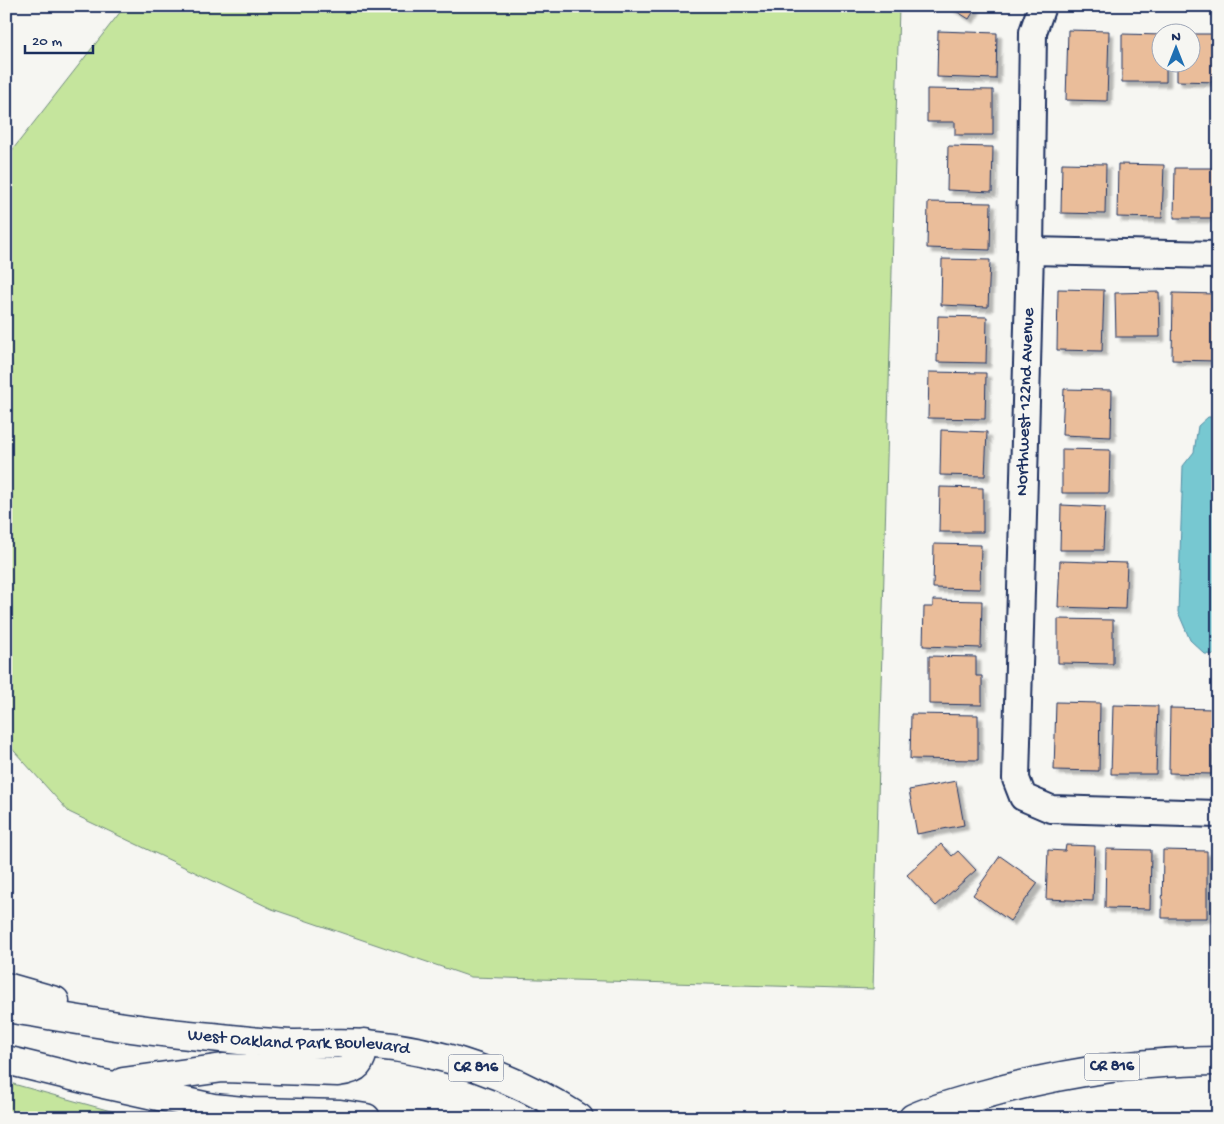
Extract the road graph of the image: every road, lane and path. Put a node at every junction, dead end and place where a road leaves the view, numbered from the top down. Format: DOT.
graph roads {
  1 [pos="1042,6"];
  2 [pos="1030,251"];
  3 [pos="1218,255"];
  4 [pos="1218,814"];
  5 [pos="6,987"];
  6 [pos="6,1008"];
  7 [pos="167,1034"];
  8 [pos="365,1043"];
  9 [pos="6,1060"];
  10 [pos="1218,1061"];
  11 [pos="104,1084"];
  12 [pos="366,1118"];
  13 [pos="579,1118"];
  14 [pos="913,1118"];
  1 -- 2 [label="street, Northwest 122nd Avenue"];
  2 -- 3 [label="street"];
  2 -- 4 [label="street, Northwest 122nd Avenue"];
  5 -- 7 [label="main road"];
  6 -- 7 [label="main road, West Oakland Park Boulevard / CR 816"];
  7 -- 8 [label="main road, West Oakland Park Boulevard / CR 816"];
  8 -- 11 [label="main road"];
  8 -- 13 [label="main road, West Oakland Park Boulevard / CR 816"];
  9 -- 11 [label="main road"];
  10 -- 14 [label="main road, CR 816"];
  11 -- 12 [label="main road"];
}
